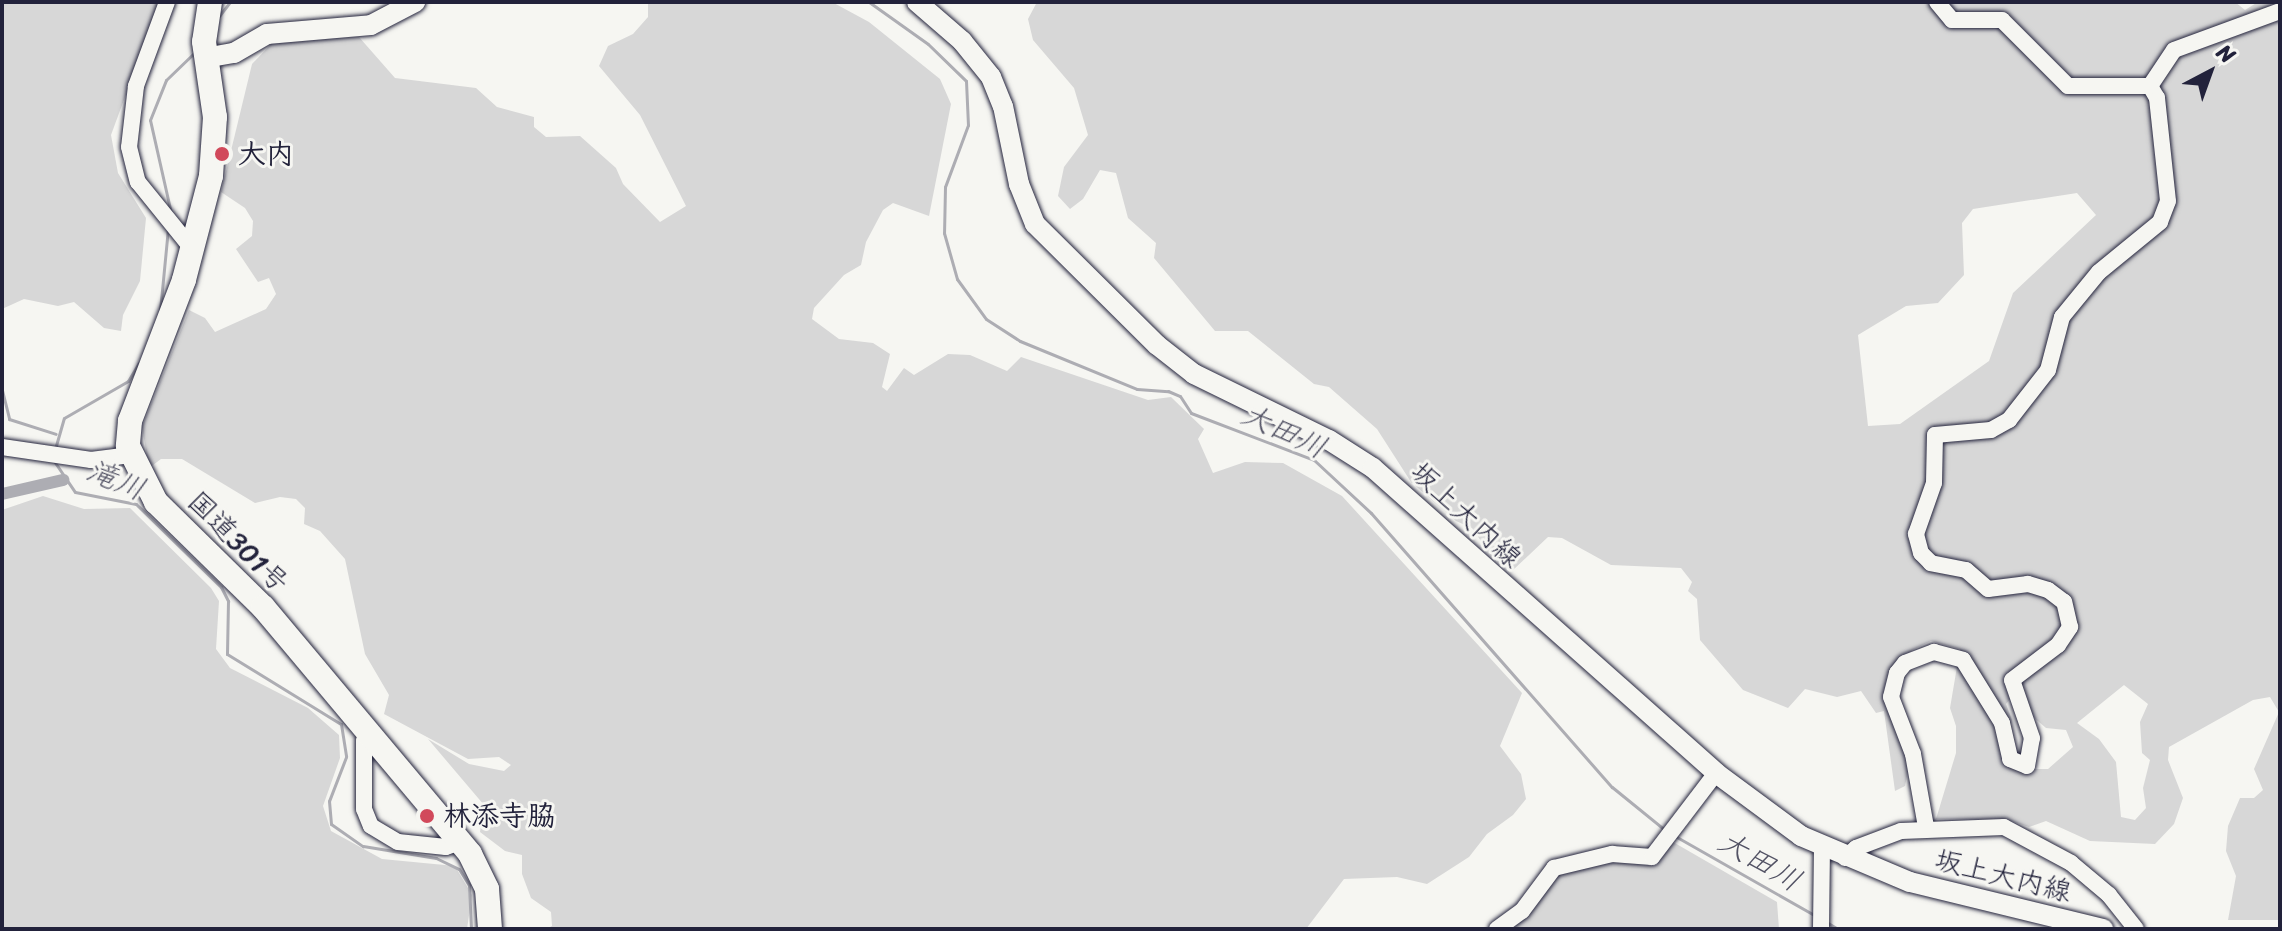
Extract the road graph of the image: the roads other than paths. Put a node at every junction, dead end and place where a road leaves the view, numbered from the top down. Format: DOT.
graph roads {
  1 [pos="167,2"];
  2 [pos="210,2"];
  3 [pos="415,2"];
  4 [pos="917,2"];
  5 [pos="1937,2"];
  6 [pos="2280,11"];
  7 [pos="205,50"];
  8 [pos="2150,86"];
  9 [pos="186,243"];
  10 [pos="2,447"];
  11 [pos="131,455"];
  12 [pos="369,732"];
  13 [pos="1716,773"];
  14 [pos="1926,827"];
  15 [pos="460,842"];
  16 [pos="1822,848"];
  17 [pos="1845,858"];
  18 [pos="490,929"];
  19 [pos="1497,929"];
  20 [pos="1821,929"];
  21 [pos="2103,929"];
  22 [pos="2136,929"];
  1 -- 9 [label="street"];
  2 -- 7 [label="highway, 国道301号"];
  3 -- 7 [label="main road"];
  4 -- 13 [label="main road, 坂上大内線"];
  5 -- 8 [label="street"];
  6 -- 8 [label="street"];
  7 -- 9 [label="highway, 国道301号"];
  8 -- 14 [label="street"];
  9 -- 11 [label="highway, 国道301号"];
  10 -- 11 [label="street"];
  11 -- 12 [label="highway, 国道301号"];
  12 -- 15 [label="highway, 国道301号"];
  12 -- 15 [label="street"];
  13 -- 16 [label="main road, 坂上大内線"];
  13 -- 19 [label="street"];
  14 -- 17 [label="street"];
  14 -- 22 [label="street"];
  15 -- 18 [label="highway, 国道301号"];
  16 -- 17 [label="main road, 坂上大内線"];
  16 -- 20 [label="street"];
  17 -- 21 [label="main road, 坂上大内線"];
}
